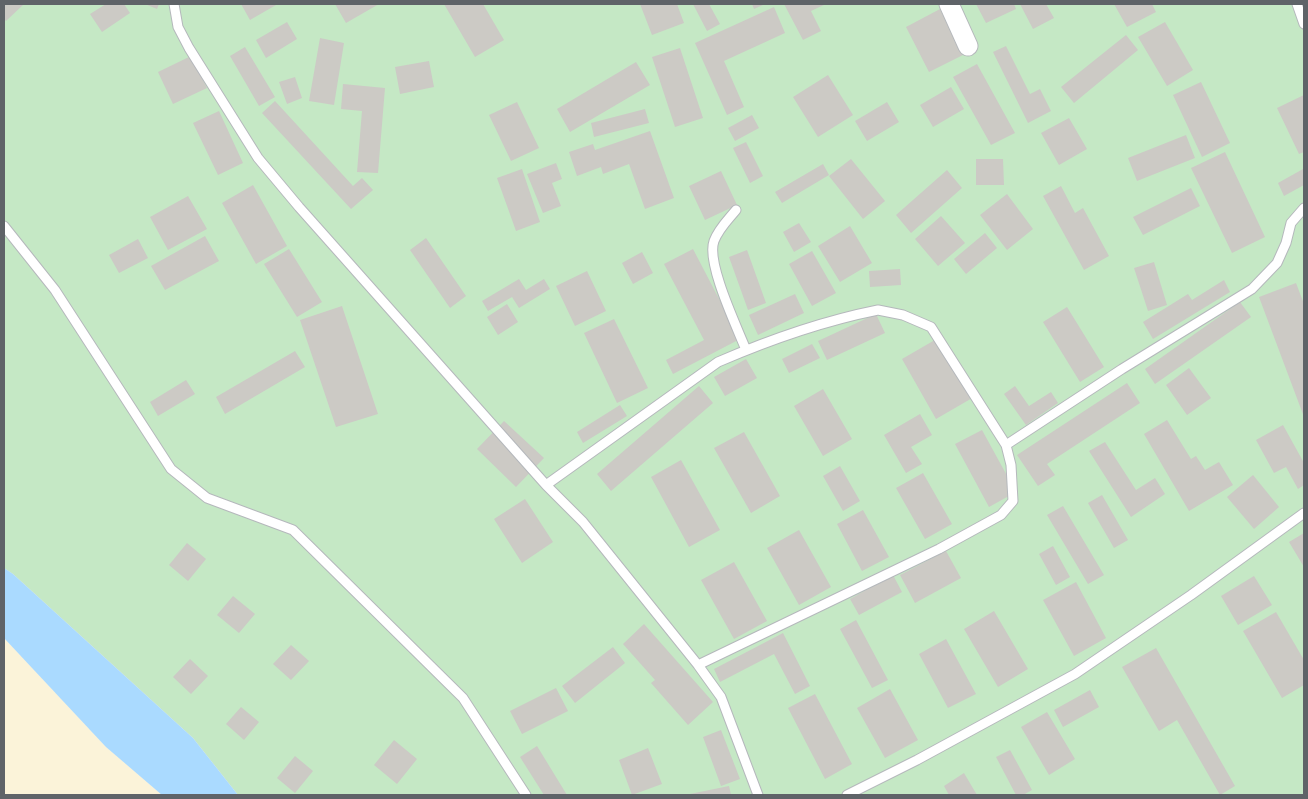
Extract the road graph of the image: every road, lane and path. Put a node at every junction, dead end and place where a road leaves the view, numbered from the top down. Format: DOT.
graph roads {
  1 [pos="174,4"];
  2 [pos="949,4"];
  3 [pos="1297,4"];
  4 [pos="1304,24"];
  5 [pos="968,46"];
  6 [pos="1304,208"];
  7 [pos="736,210"];
  8 [pos="4,226"];
  9 [pos="746,350"];
  10 [pos="1006,445"];
  11 [pos="546,485"];
  12 [pos="1304,513"];
  13 [pos="698,665"];
  14 [pos="526,795"];
  15 [pos="758,795"];
  16 [pos="847,795"];
  1 -- 11 [label="lane"];
  2 -- 5 [label="street"];
  3 -- 4 [label="lane"];
  6 -- 10 [label="lane"];
  7 -- 9 [label="lane"];
  8 -- 14 [label="lane"];
  9 -- 10 [label="lane"];
  9 -- 11 [label="lane"];
  10 -- 13 [label="lane"];
  11 -- 13 [label="lane"];
  12 -- 16 [label="lane"];
  13 -- 15 [label="lane"];
}
